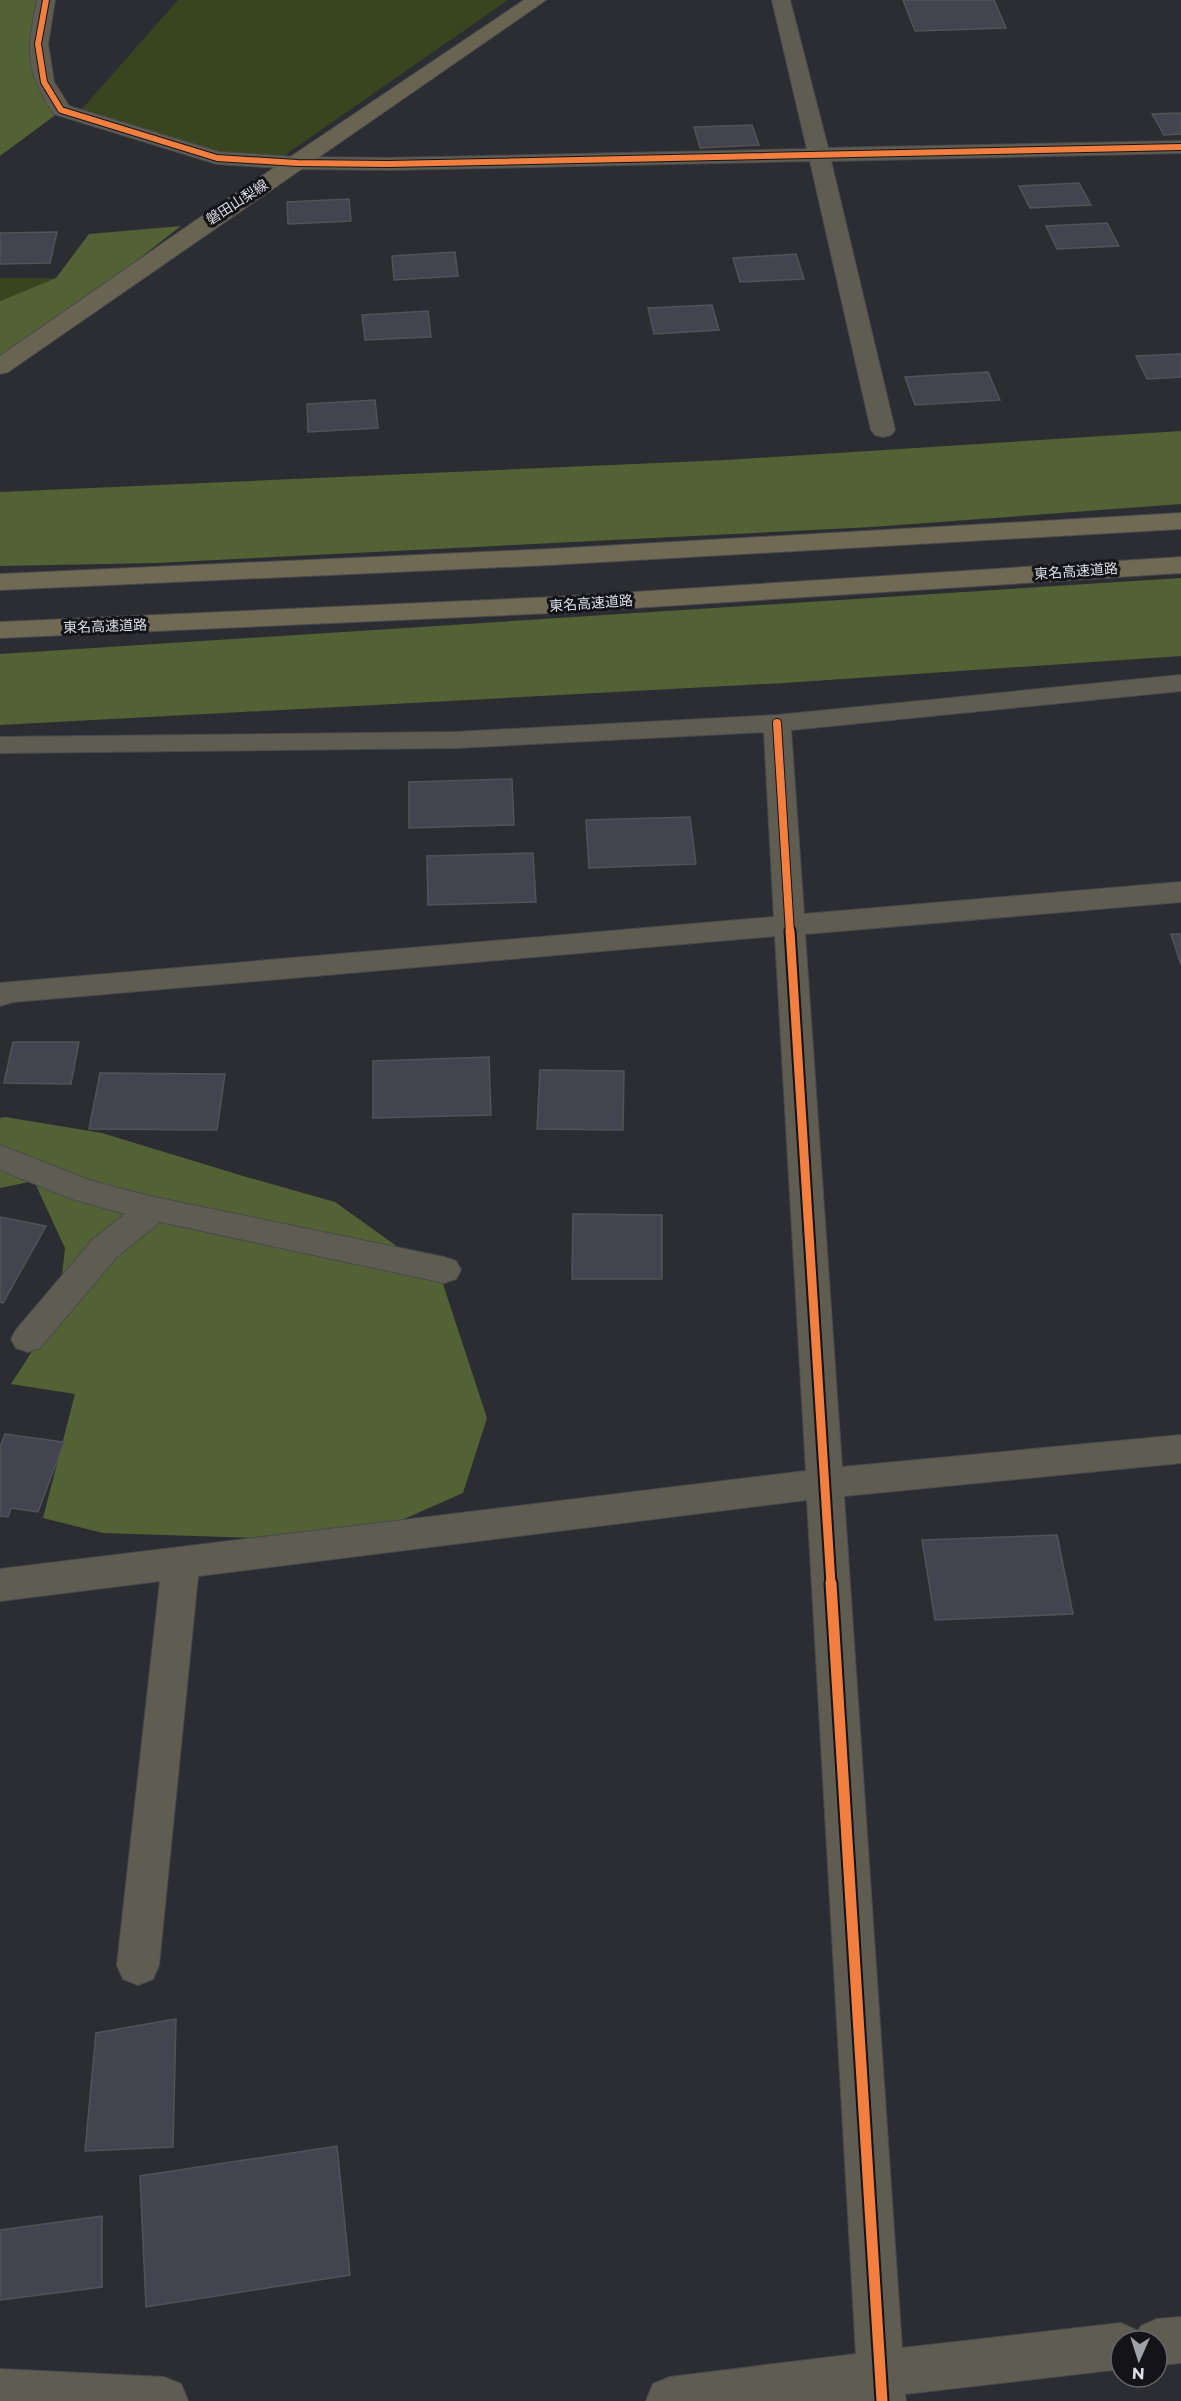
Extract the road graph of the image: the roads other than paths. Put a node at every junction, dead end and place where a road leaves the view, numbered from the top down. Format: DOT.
graph roads {
  1 [pos="46,0"];
  2 [pos="537,0"];
  3 [pos="781,0"];
  4 [pos="1181,147"];
  5 [pos="819,154"];
  6 [pos="297,163"];
  7 [pos="0,368"];
  8 [pos="883,430"];
  9 [pos="1181,521"];
  10 [pos="1181,564"];
  11 [pos="0,582"];
  12 [pos="0,630"];
  13 [pos="1181,683"];
  14 [pos="777,723"];
  15 [pos="0,745"];
  16 [pos="1181,892"];
  17 [pos="790,924"];
  18 [pos="0,996"];
  19 [pos="0,1157"];
  20 [pos="154,1209"];
  21 [pos="444,1270"];
  22 [pos="28,1339"];
  23 [pos="1181,1449"];
  24 [pos="825,1483"];
  25 [pos="181,1563"];
  26 [pos="0,1586"];
  27 [pos="138,1965"];
  28 [pos="1109,2348"];
  29 [pos="881,2387"];
  30 [pos="0,2392"];
  31 [pos="164,2401"];
  32 [pos="670,2401"];
  1 -- 6 [label="street"];
  2 -- 6 [label="main road, 磐田山梨線"];
  3 -- 5 [label="street"];
  4 -- 5 [label="street"];
  5 -- 6 [label="street"];
  5 -- 8 [label="street"];
  6 -- 7 [label="main road, 磐田山梨線"];
  9 -- 11 [label="highway"];
  10 -- 12 [label="highway, 東名高速道路"];
  13 -- 14 [label="street"];
  14 -- 15 [label="street"];
  14 -- 17 [label="street"];
  16 -- 17 [label="street"];
  17 -- 18 [label="street"];
  17 -- 24 [label="street"];
  19 -- 20 [label="street"];
  20 -- 21 [label="street"];
  20 -- 22 [label="street"];
  23 -- 24 [label="street"];
  24 -- 25 [label="street"];
  24 -- 29 [label="street"];
  25 -- 26 [label="street"];
  25 -- 27 [label="street"];
  28 -- 29 [label="street"];
  29 -- 32 [label="street"];
  30 -- 31 [label="street"];
}
